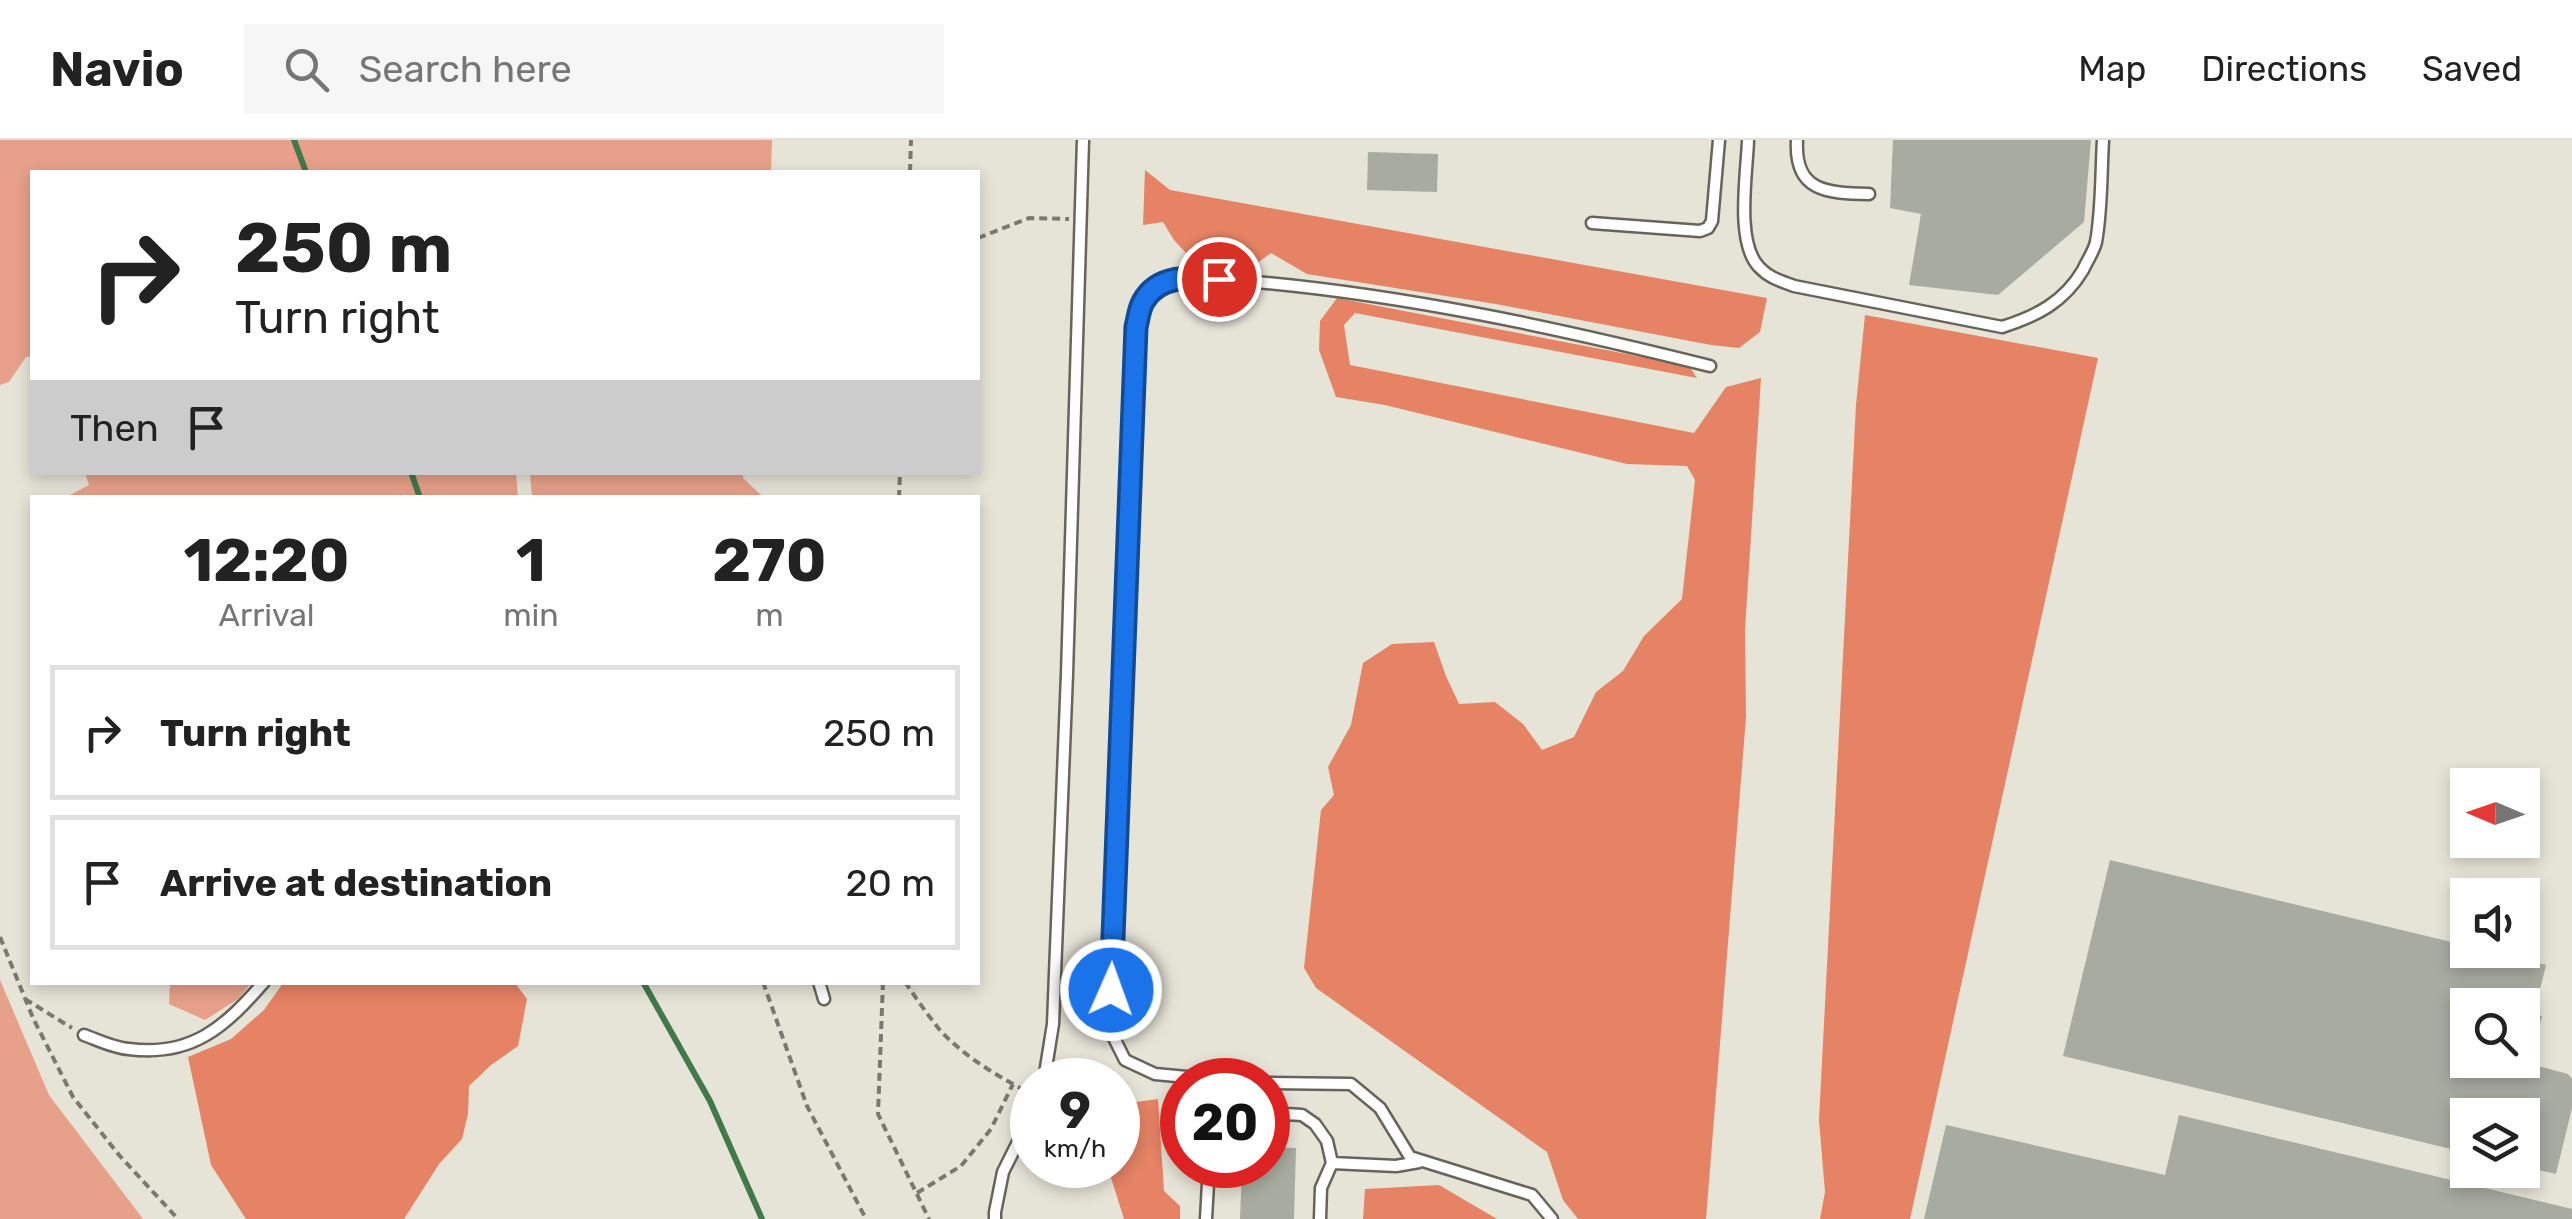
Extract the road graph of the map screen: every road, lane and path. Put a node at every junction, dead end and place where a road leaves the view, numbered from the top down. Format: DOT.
graph roads {
  1 [pos="911,140"];
  2 [pos="1083,140"];
  3 [pos="1719,140"];
  4 [pos="1748,140"];
  5 [pos="1797,140"];
  6 [pos="2103,140"];
  7 [pos="910,170"];
  8 [pos="1869,194"];
  9 [pos="1080,221"];
  10 [pos="1592,223"];
  11 [pos="980,237"];
  12 [pos="1710,366"];
  13 [pos="0,937"];
  14 [pos="261,985"];
  15 [pos="763,985"];
  16 [pos="820,985"];
  17 [pos="883,985"];
  18 [pos="907,985"];
  19 [pos="25,999"];
  20 [pos="824,999"];
  21 [pos="84,1035"];
  22 [pos="1048,1058"];
  23 [pos="1160,1074"];
  24 [pos="1010,1082"];
  25 [pos="1290,1084"];
  26 [pos="1010,1090"];
  27 [pos="1290,1115"];
  28 [pos="1010,1158"];
  29 [pos="1426,1162"];
  30 [pos="1332,1164"];
  31 [pos="1208,1188"];
  32 [pos="917,1193"];
  33 [pos="178,1219"];
  34 [pos="866,1219"];
  35 [pos="929,1219"];
  36 [pos="996,1219"];
  37 [pos="1206,1219"];
  38 [pos="1320,1219"];
  39 [pos="1552,1219"];
  1 -- 7 [label="path"];
  2 -- 9 [label="lane"];
  3 -- 10 [label="lane"];
  4 -- 6 [label="lane"];
  5 -- 8 [label="lane"];
  9 -- 11 [label="path"];
  9 -- 22 [label="lane"];
  12 -- 23 [label="lane"];
  13 -- 19 [label="path"];
  14 -- 21 [label="lane"];
  15 -- 34 [label="path"];
  16 -- 20 [label="lane"];
  17 -- 32 [label="path"];
  18 -- 24 [label="path"];
  19 -- 21 [label="path"];
  19 -- 33 [label="path"];
  25 -- 29 [label="lane"];
  26 -- 32 [label="path"];
  27 -- 30 [label="lane"];
  28 -- 36 [label="lane"];
  29 -- 30 [label="lane"];
  29 -- 39 [label="lane"];
  30 -- 38 [label="lane"];
  31 -- 37 [label="lane"];
  32 -- 35 [label="path"];
}
